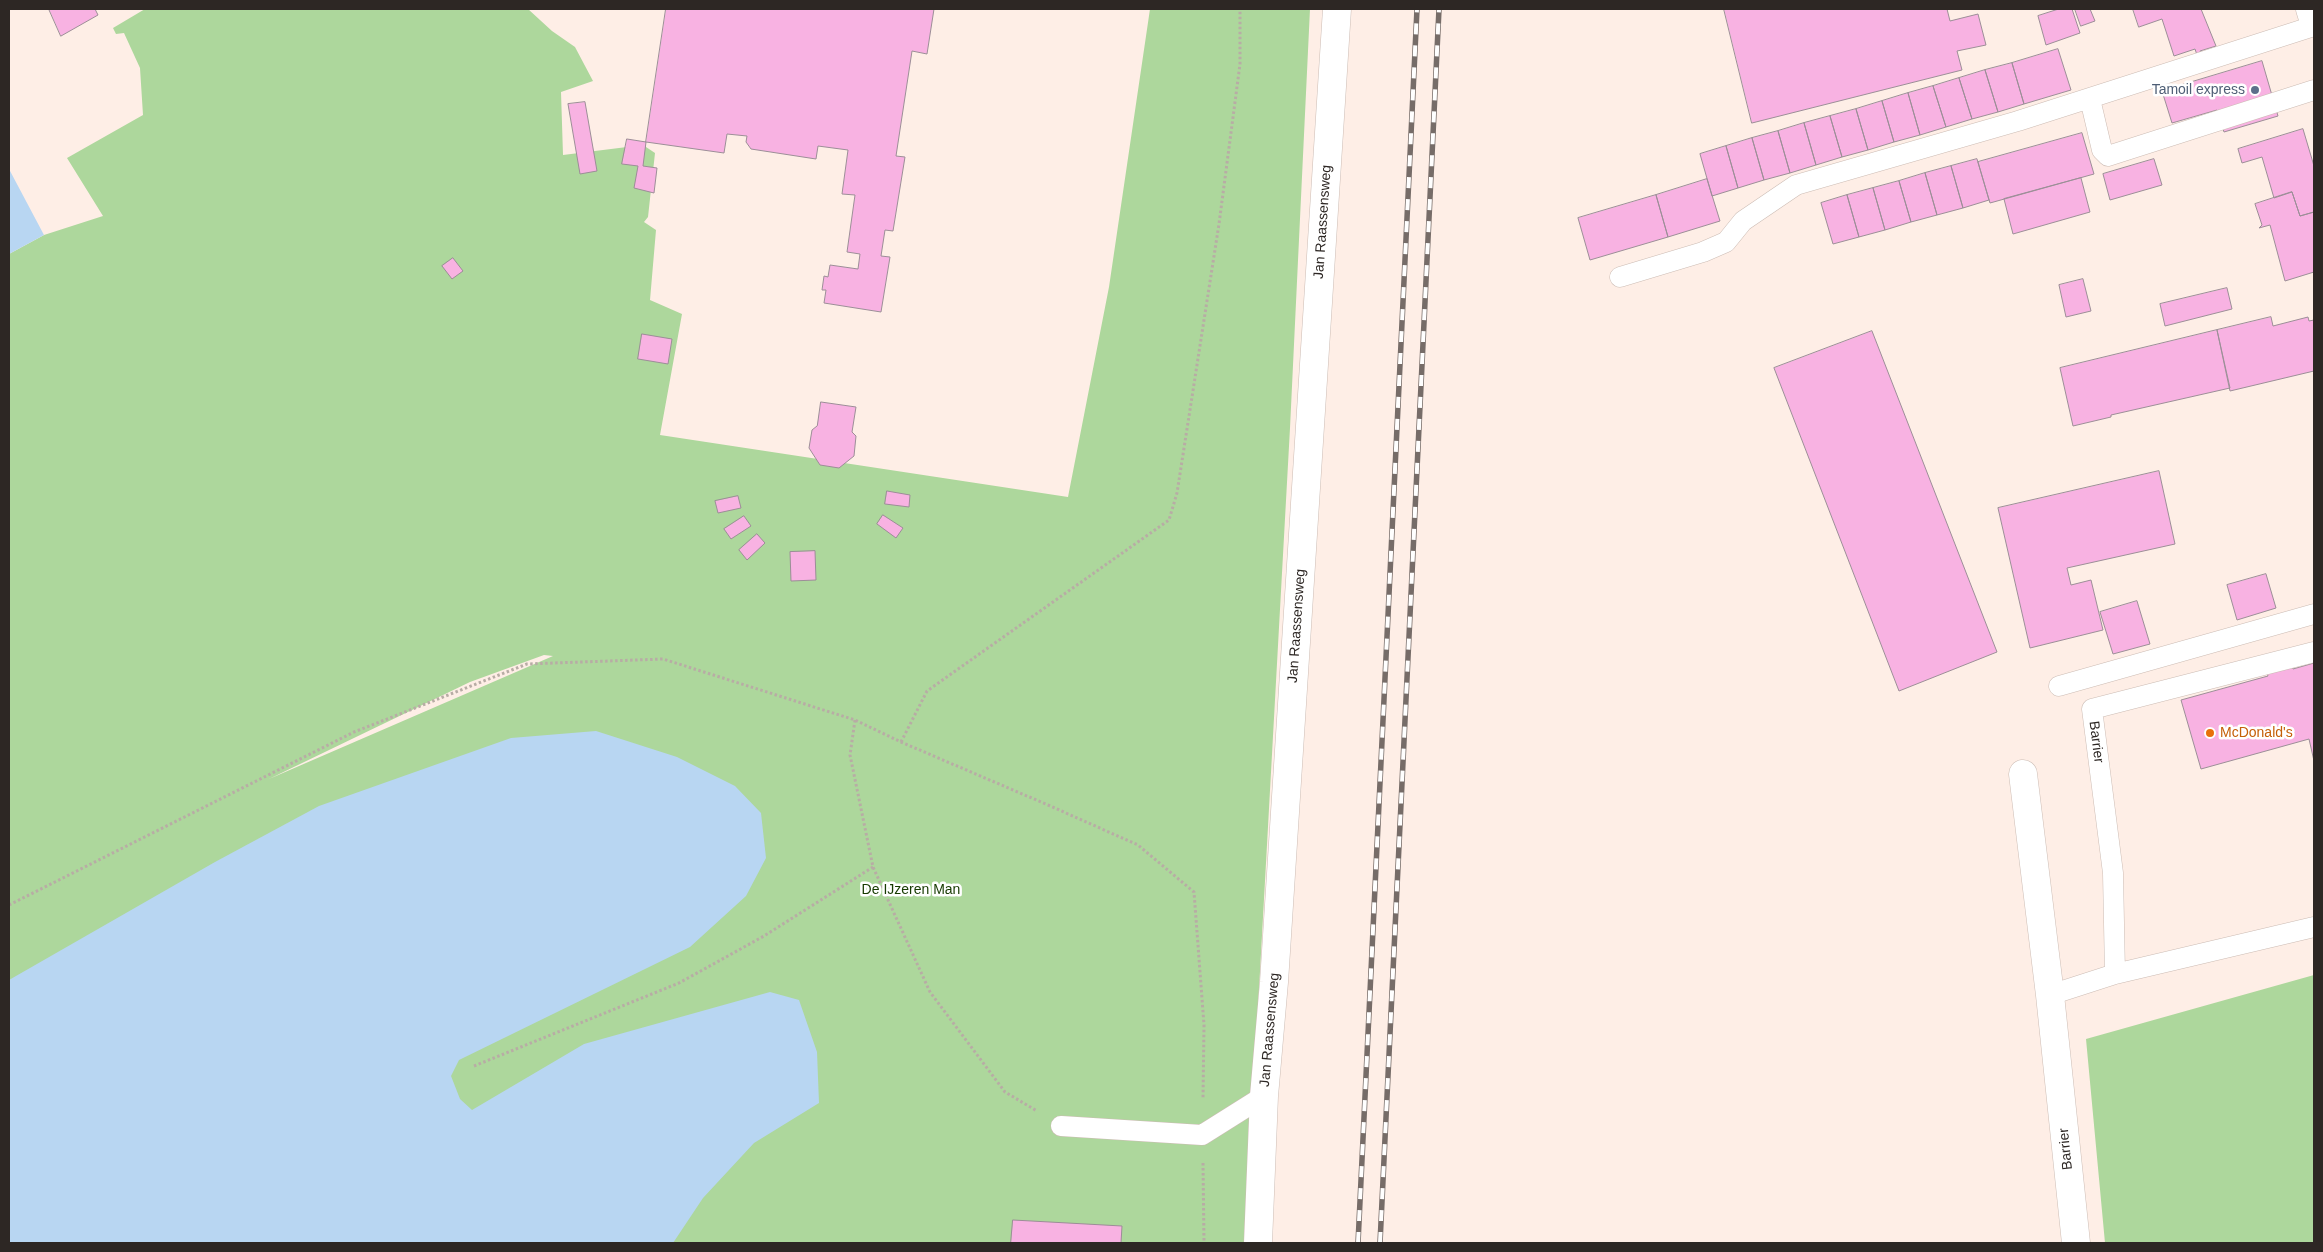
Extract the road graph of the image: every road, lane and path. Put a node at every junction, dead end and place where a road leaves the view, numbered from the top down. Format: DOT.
graph roads {
  1 [pos="1240,9"];
  2 [pos="1337,9"];
  3 [pos="2310,9"];
  4 [pos="2314,22"];
  5 [pos="2314,26"];
  6 [pos="2314,90"];
  7 [pos="2090,98"];
  8 [pos="1620,277"];
  9 [pos="2314,614"];
  10 [pos="2314,652"];
  11 [pos="2059,686"];
  12 [pos="855,720"];
  13 [pos="901,742"];
  14 [pos="2023,774"];
  15 [pos="873,868"];
  16 [pos="9,904"];
  17 [pos="2314,926"];
  18 [pos="2115,974"];
  19 [pos="2050,994"];
  20 [pos="474,1066"];
  21 [pos="1264,1096"];
  22 [pos="1061,1126"];
  23 [pos="1202,1135"];
  24 [pos="1204,1243"];
  25 [pos="1258,1243"];
  26 [pos="2076,1243"];
  1 -- 13 [label="path"];
  2 -- 21 [label="street, Jan Raassensweg"];
  3 -- 4 [label="street"];
  5 -- 7 [label="lane"];
  6 -- 7 [label="lane"];
  7 -- 8 [label="lane"];
  9 -- 11 [label="lane"];
  10 -- 18 [label="lane, Barrier"];
  12 -- 13 [label="path"];
  12 -- 15 [label="path"];
  12 -- 16 [label="path"];
  13 -- 23 [label="path"];
  14 -- 19 [label="street, Barrier"];
  15 -- 20 [label="path"];
  15 -- 22 [label="path"];
  17 -- 18 [label="lane"];
  18 -- 19 [label="lane"];
  19 -- 26 [label="street, Barrier"];
  21 -- 23 [label="lane"];
  21 -- 25 [label="street, Jan Raassensweg"];
  22 -- 23 [label="lane"];
  23 -- 24 [label="path"];
}
